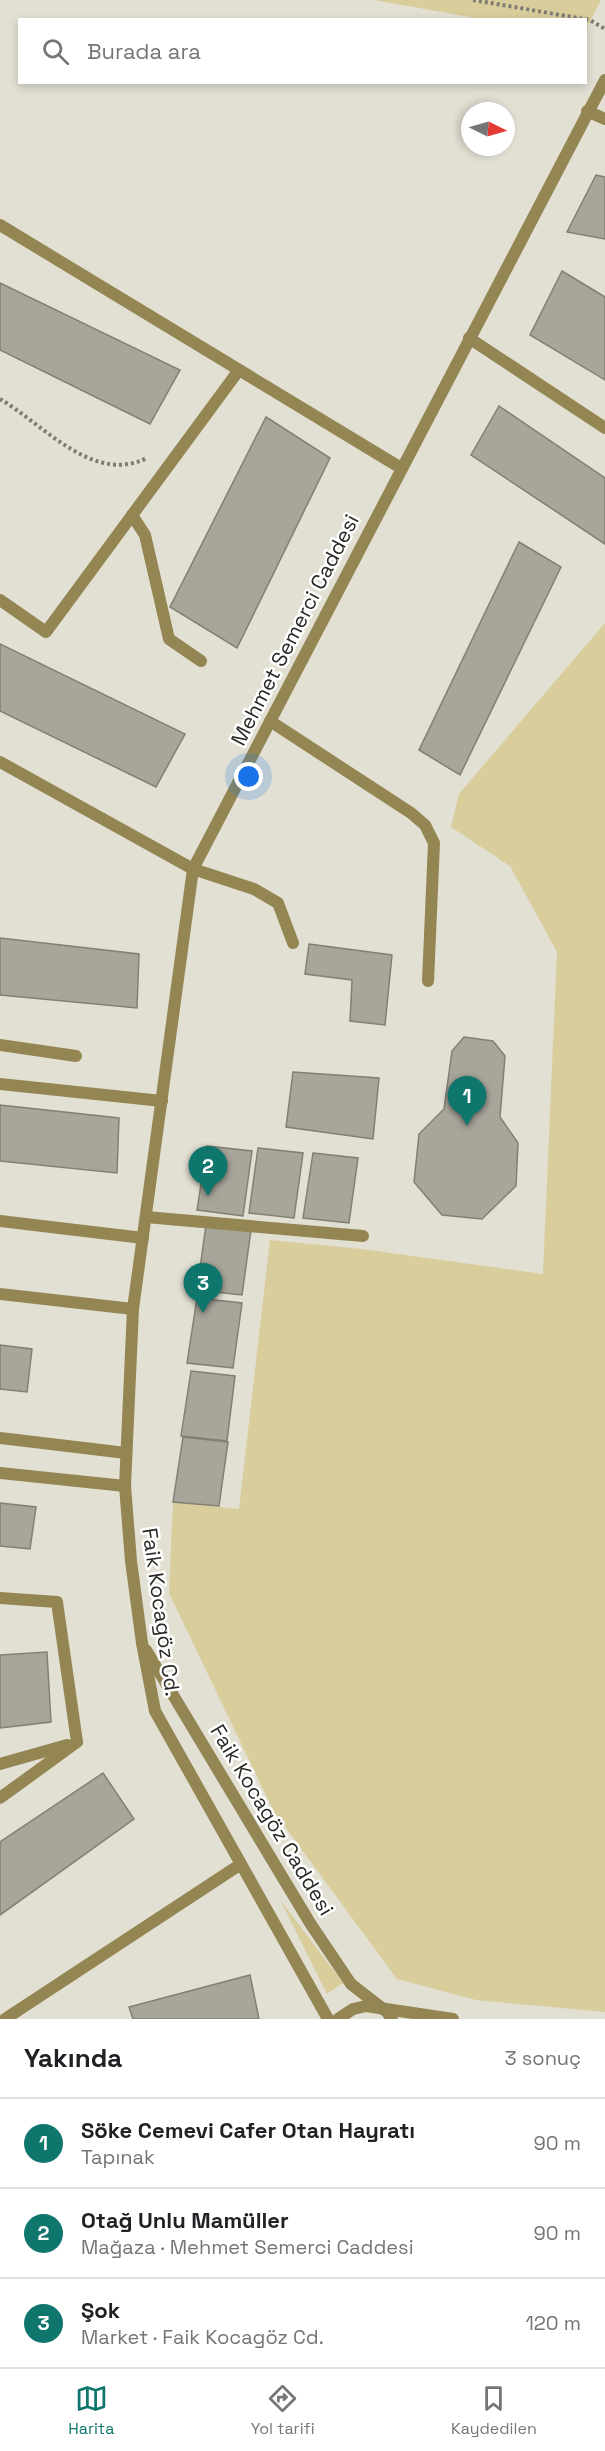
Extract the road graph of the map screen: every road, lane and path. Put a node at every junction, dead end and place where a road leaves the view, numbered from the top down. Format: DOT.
graph roads {
  1 [pos="473,0"];
  2 [pos="578,18"];
  3 [pos="587,19"];
  4 [pos="605,29"];
  5 [pos="605,80"];
  6 [pos="587,111"];
  7 [pos="605,119"];
  8 [pos="0,225"];
  9 [pos="469,338"];
  10 [pos="239,370"];
  11 [pos="0,399"];
  12 [pos="605,428"];
  13 [pos="150,456"];
  14 [pos="401,468"];
  15 [pos="132,515"];
  16 [pos="0,600"];
  17 [pos="201,661"];
  18 [pos="270,721"];
  19 [pos="0,762"];
  20 [pos="193,869"];
  21 [pos="293,943"];
  22 [pos="428,981"];
  23 [pos="0,1045"];
  24 [pos="76,1056"];
  25 [pos="0,1084"];
  26 [pos="162,1101"];
  27 [pos="146,1217"];
  28 [pos="0,1221"];
  29 [pos="363,1236"];
  30 [pos="143,1238"];
  31 [pos="0,1294"];
  32 [pos="133,1309"];
  33 [pos="0,1438"];
  34 [pos="126,1453"];
  35 [pos="0,1473"];
  36 [pos="125,1486"];
  37 [pos="0,1598"];
  38 [pos="142,1643"];
  39 [pos="77,1742"];
  40 [pos="0,1764"];
  41 [pos="0,1798"];
  42 [pos="241,1864"];
  43 [pos="379,2008"];
  44 [pos="5,2019"];
  45 [pos="328,2019"];
  46 [pos="338,2019"];
  47 [pos="392,2019"];
  48 [pos="453,2019"];
  1 -- 2 [label="path"];
  3 -- 4 [label="path"];
  5 -- 6 [label="street, Mehmet Semerci Caddesi"];
  6 -- 7 [label="street"];
  6 -- 9 [label="street, Mehmet Semerci Caddesi"];
  8 -- 10 [label="street"];
  9 -- 12 [label="street"];
  9 -- 14 [label="street, Mehmet Semerci Caddesi"];
  10 -- 14 [label="street"];
  10 -- 15 [label="street"];
  11 -- 13 [label="path"];
  14 -- 18 [label="street, Mehmet Semerci Caddesi"];
  15 -- 16 [label="street"];
  15 -- 17 [label="street"];
  18 -- 20 [label="street, Mehmet Semerci Caddesi"];
  18 -- 22 [label="street"];
  19 -- 20 [label="street"];
  20 -- 21 [label="street"];
  20 -- 26 [label="street, Mehmet Semerci Caddesi"];
  23 -- 24 [label="street"];
  25 -- 26 [label="street"];
  26 -- 27 [label="street, Mehmet Semerci Caddesi"];
  27 -- 29 [label="street"];
  27 -- 30 [label="street, Mehmet Semerci Caddesi"];
  28 -- 30 [label="street"];
  30 -- 32 [label="street, Faik Kocagöz Cd."];
  31 -- 32 [label="street"];
  32 -- 34 [label="street, Faik Kocagöz Cd."];
  33 -- 34 [label="street"];
  34 -- 36 [label="street, Faik Kocagöz Cd."];
  35 -- 36 [label="street"];
  36 -- 38 [label="street, Faik Kocagöz Cd."];
  37 -- 39 [label="street"];
  38 -- 42 [label="street, Faik Kocagöz Cd."];
  38 -- 43 [label="street, Faik Kocagöz Caddesi"];
  39 -- 40 [label="street"];
  39 -- 41 [label="street"];
  42 -- 44 [label="street"];
  42 -- 45 [label="street, Faik Kocagöz Cd."];
  43 -- 46 [label="street"];
  43 -- 47 [label="street, Faik Kocagöz Caddesi"];
  43 -- 48 [label="street"];
}
